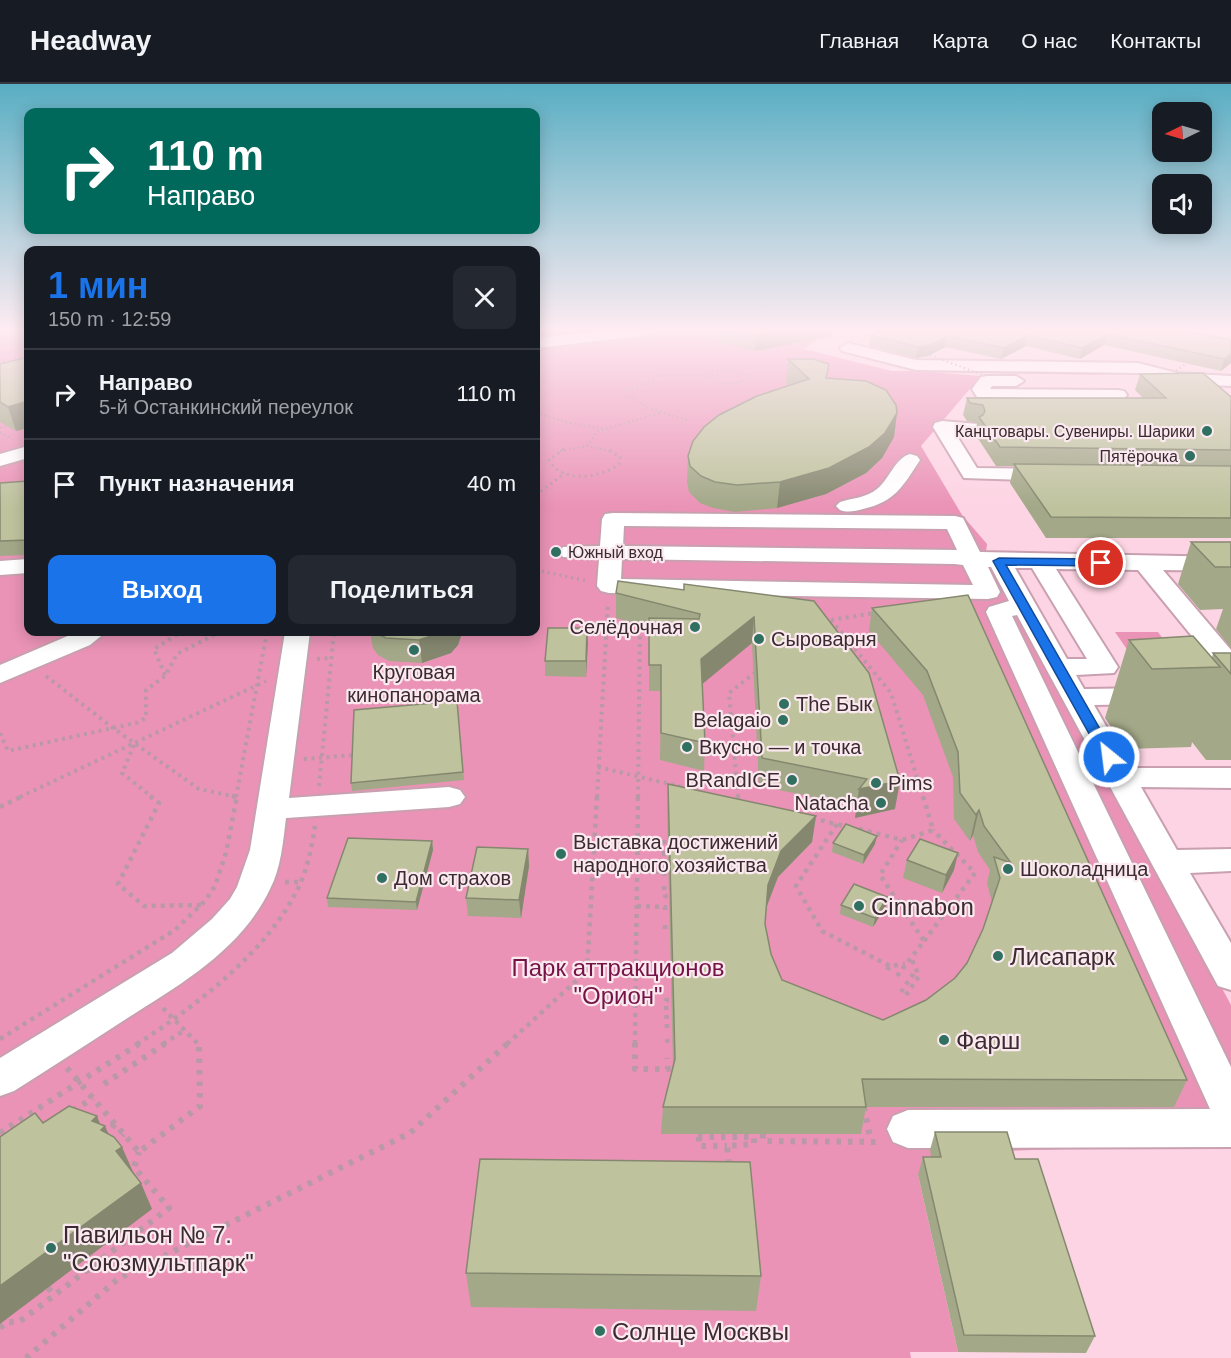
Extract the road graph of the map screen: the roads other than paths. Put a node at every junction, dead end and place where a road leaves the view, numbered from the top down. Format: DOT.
graph roads {
  1 [pos="1022,389"];
  2 [pos="1118,395"];
  3 [pos="973,430"];
  4 [pos="24,453"];
  5 [pos="0,460"];
  6 [pos="910,460"];
  7 [pos="1071,475"];
  8 [pos="847,506"];
  9 [pos="571,552"];
  10 [pos="611,553"];
  11 [pos="976,559"];
  12 [pos="1040,562"];
  13 [pos="1145,563"];
  14 [pos="1231,564"];
  15 [pos="24,567"];
  16 [pos="0,568"];
  17 [pos="1024,604"];
  18 [pos="1193,620"];
  19 [pos="1221,620"];
  20 [pos="87,636"];
  21 [pos="300,654"];
  22 [pos="1059,667"];
  23 [pos="1231,667"];
  24 [pos="0,675"];
  25 [pos="1180,696"];
  26 [pos="1076,697"];
  27 [pos="1120,777"];
  28 [pos="1231,778"];
  29 [pos="449,797"];
  30 [pos="273,809"];
  31 [pos="1231,860"];
  32 [pos="1167,862"];
  33 [pos="1231,976"];
  34 [pos="0,1079"];
  35 [pos="1231,1110"];
  36 [pos="1231,1128"];
  37 [pos="908,1129"];
  1 -- 2 [label="street"];
  3 -- 7 [label="street"];
  4 -- 5 [label="street"];
  6 -- 8 [label="street"];
  9 -- 10 [label="street"];
  10 -- 11 [label="street"];
  10 -- 11 [label="street"];
  10 -- 11 [label="street"];
  11 -- 12 [label="street"];
  11 -- 17 [label="street"];
  12 -- 13 [label="street"];
  12 -- 22 [label="street"];
  13 -- 14 [label="street"];
  13 -- 18 [label="street"];
  15 -- 16 [label="street"];
  17 -- 22 [label="street"];
  17 -- 35 [label="street"];
  18 -- 19 [label="street"];
  18 -- 23 [label="street"];
  20 -- 24 [label="street"];
  21 -- 30 [label="street"];
  22 -- 26 [label="street"];
  25 -- 26 [label="street"];
  26 -- 27 [label="street"];
  27 -- 28 [label="street"];
  27 -- 32 [label="street"];
  29 -- 30 [label="street"];
  30 -- 34 [label="street"];
  31 -- 32 [label="street"];
  32 -- 33 [label="street"];
  36 -- 37 [label="street"];
}
